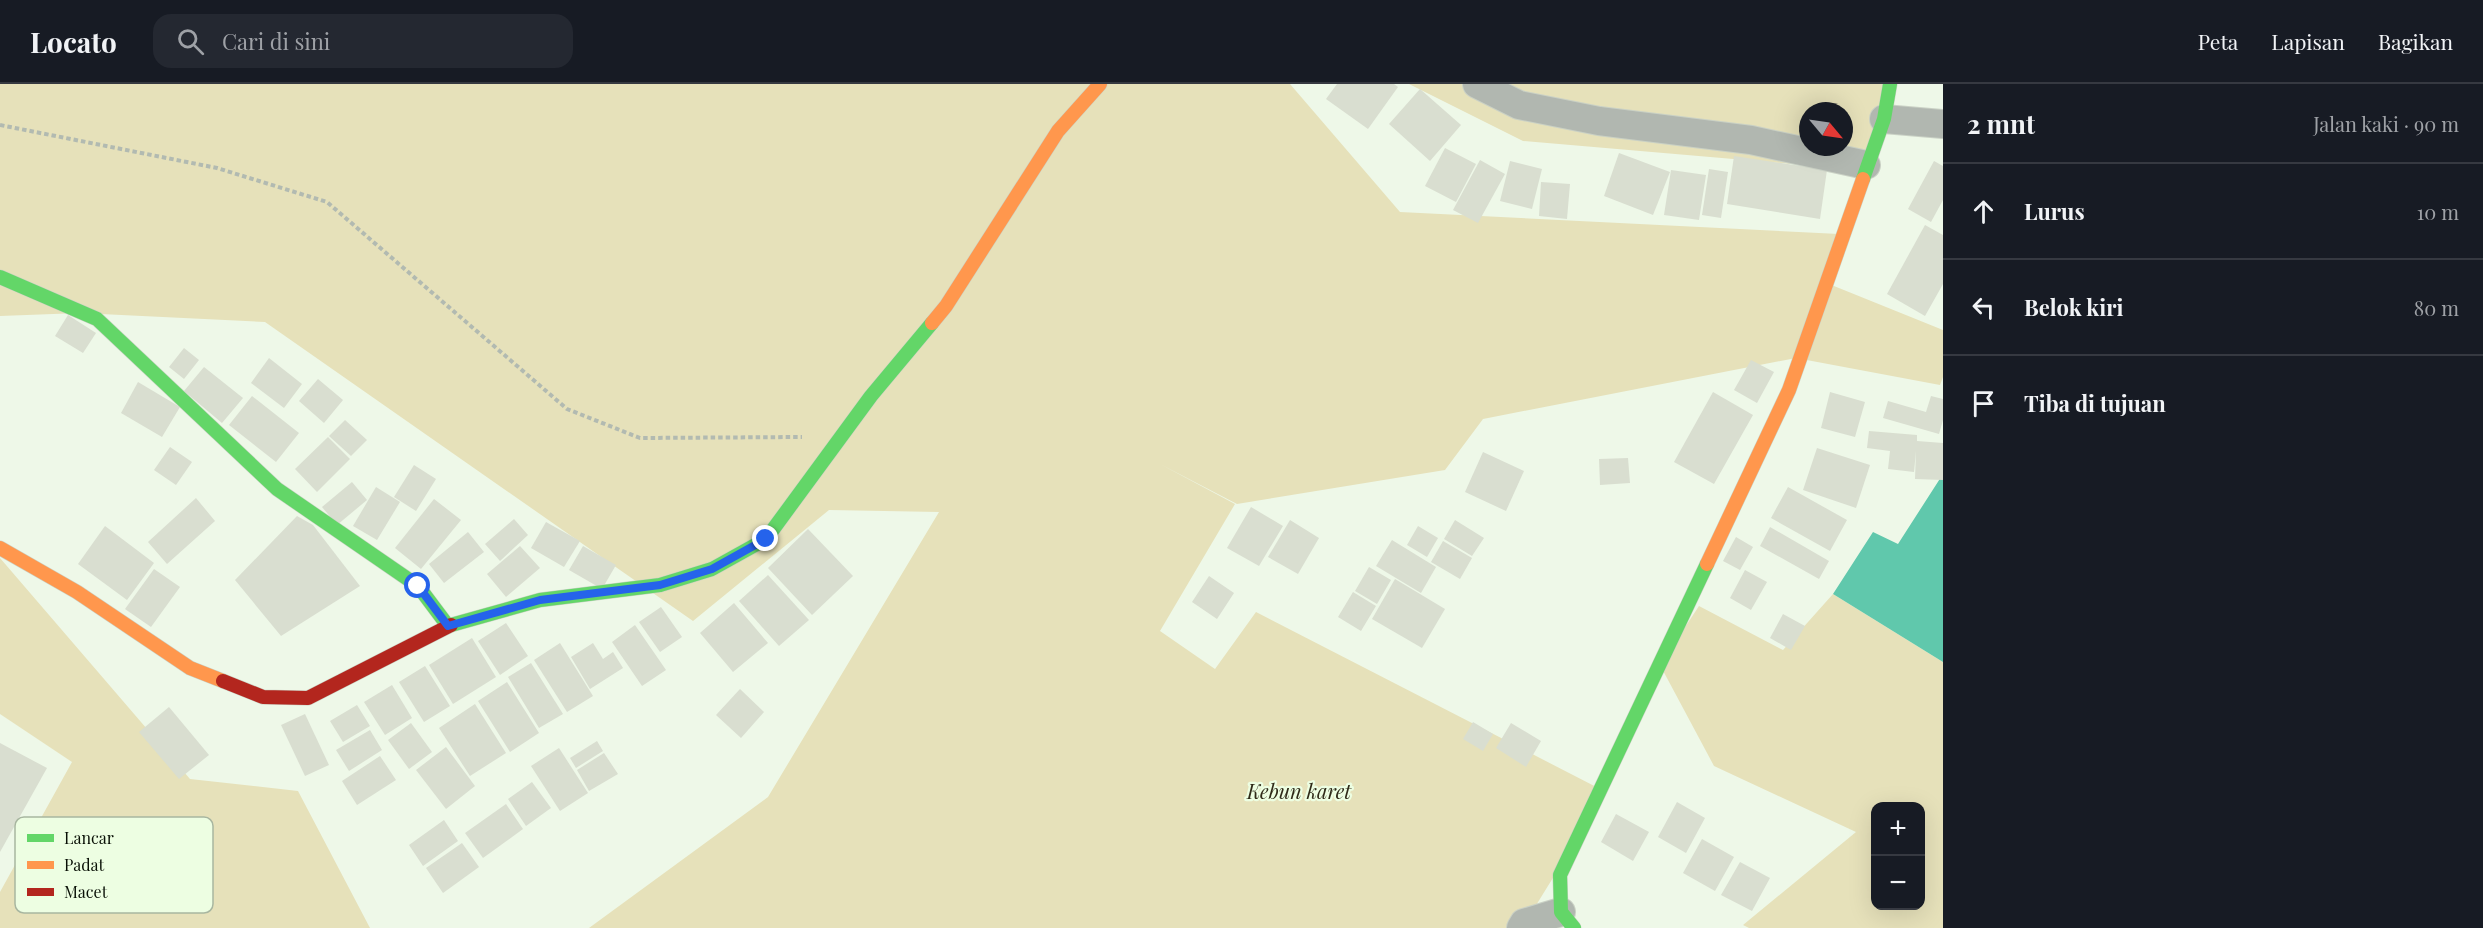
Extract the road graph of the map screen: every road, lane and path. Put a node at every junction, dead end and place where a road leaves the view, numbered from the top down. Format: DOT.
graph roads {
  1 [pos="1100,84"];
  2 [pos="1477,84"];
  3 [pos="1890,84"];
  4 [pos="1884,118"];
  5 [pos="1943,124"];
  6 [pos="0,125"];
  7 [pos="1866,165"];
  8 [pos="0,277"];
  9 [pos="843,437"];
  10 [pos="0,548"];
  11 [pos="448,626"];
  12 [pos="1567,920"];
  13 [pos="1521,928"];
  1 -- 9 [label="street"];
  2 -- 7 [label="street"];
  3 -- 4 [label="street"];
  4 -- 5 [label="street"];
  4 -- 7 [label="street"];
  6 -- 9 [label="path"];
  7 -- 12 [label="street"];
  8 -- 11 [label="street"];
  9 -- 11 [label="street"];
  10 -- 11 [label="street"];
  12 -- 13 [label="street"];
}
